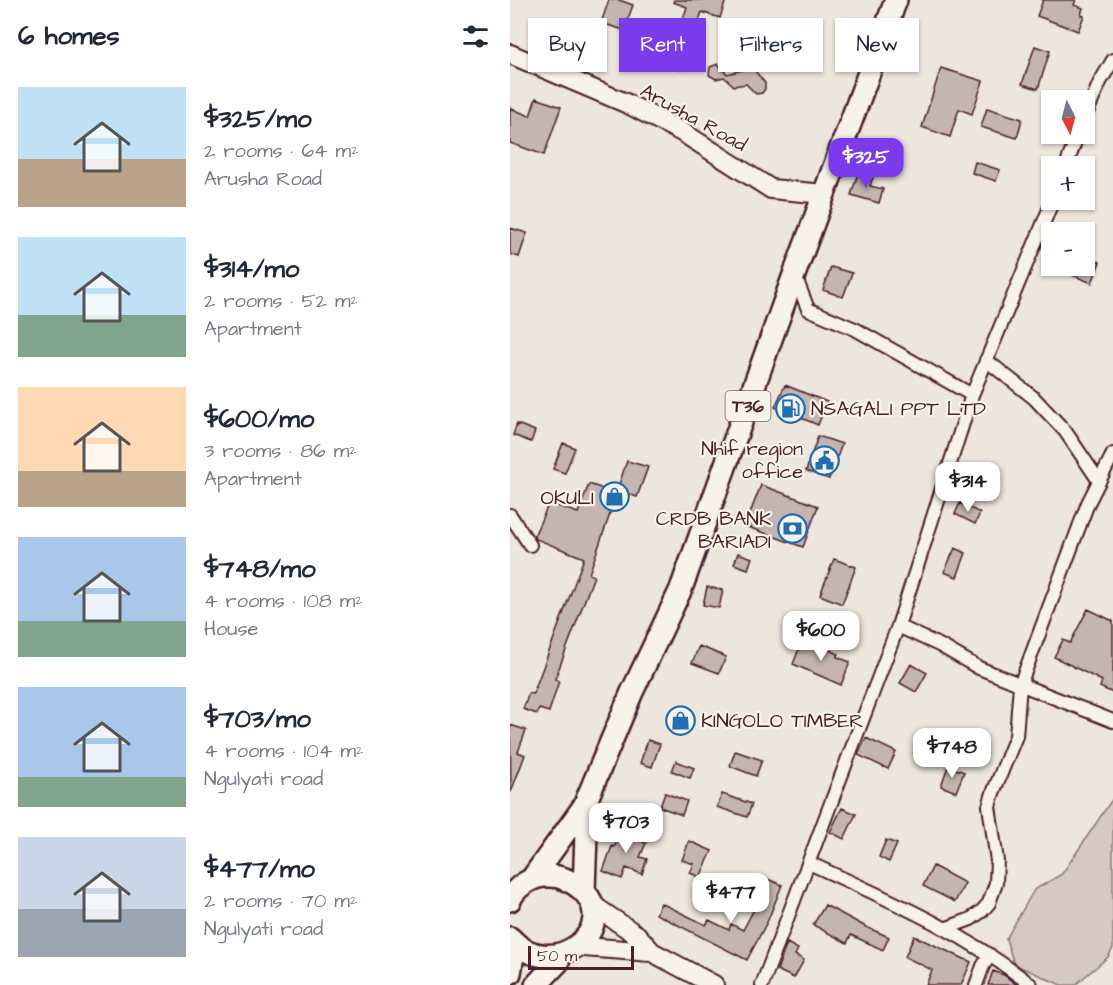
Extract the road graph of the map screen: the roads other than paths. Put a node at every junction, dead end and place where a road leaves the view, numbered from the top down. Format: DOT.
graph roads {
  1 [pos="896,0"];
  2 [pos="510,54"];
  3 [pos="1113,60"];
  4 [pos="1095,97"];
  5 [pos="824,194"];
  6 [pos="1049,210"];
  7 [pos="794,275"];
  8 [pos="986,360"];
  9 [pos="972,395"];
  10 [pos="1113,454"];
  11 [pos="1099,481"];
  12 [pos="510,515"];
  13 [pos="530,545"];
  14 [pos="898,626"];
  15 [pos="1020,685"];
  16 [pos="1113,721"];
  17 [pos="584,806"];
  18 [pos="809,863"];
  19 [pos="531,880"];
  20 [pos="587,898"];
  21 [pos="510,900"];
  22 [pos="947,928"];
  23 [pos="512,942"];
  24 [pos="584,947"];
  25 [pos="652,952"];
  26 [pos="990,955"];
  27 [pos="558,962"];
  28 [pos="510,973"];
  29 [pos="763,984"];
  30 [pos="536,985"];
  31 [pos="714,985"];
  32 [pos="976,985"];
  33 [pos="1031,985"];
  1 -- 5 [label="highway, T36"];
  2 -- 5 [label="main road, Arusha Road"];
  3 -- 4 [label="street"];
  5 -- 7 [label="highway, T36"];
  6 -- 8 [label="street"];
  7 -- 9 [label="street"];
  7 -- 17 [label="highway, T36"];
  8 -- 9 [label="street"];
  8 -- 11 [label="street"];
  9 -- 14 [label="street"];
  10 -- 11 [label="street"];
  11 -- 15 [label="street"];
  12 -- 13 [label="street"];
  14 -- 15 [label="street"];
  14 -- 18 [label="street"];
  15 -- 16 [label="street"];
  15 -- 22 [label="street"];
  17 -- 19 [label="highway, T36"];
  17 -- 20 [label="highway, T36"];
  18 -- 22 [label="street"];
  18 -- 29 [label="street"];
  19 -- 20 [label="highway"];
  19 -- 21 [label="highway, T36"];
  20 -- 24 [label="highway, T36"];
  20 -- 25 [label="main road"];
  22 -- 26 [label="street"];
  23 -- 27 [label="highway"];
  23 -- 28 [label="highway"];
  24 -- 25 [label="main road"];
  24 -- 27 [label="highway"];
  25 -- 31 [label="main road"];
  26 -- 32 [label="street"];
  26 -- 33 [label="street"];
  27 -- 30 [label="highway"];
}
